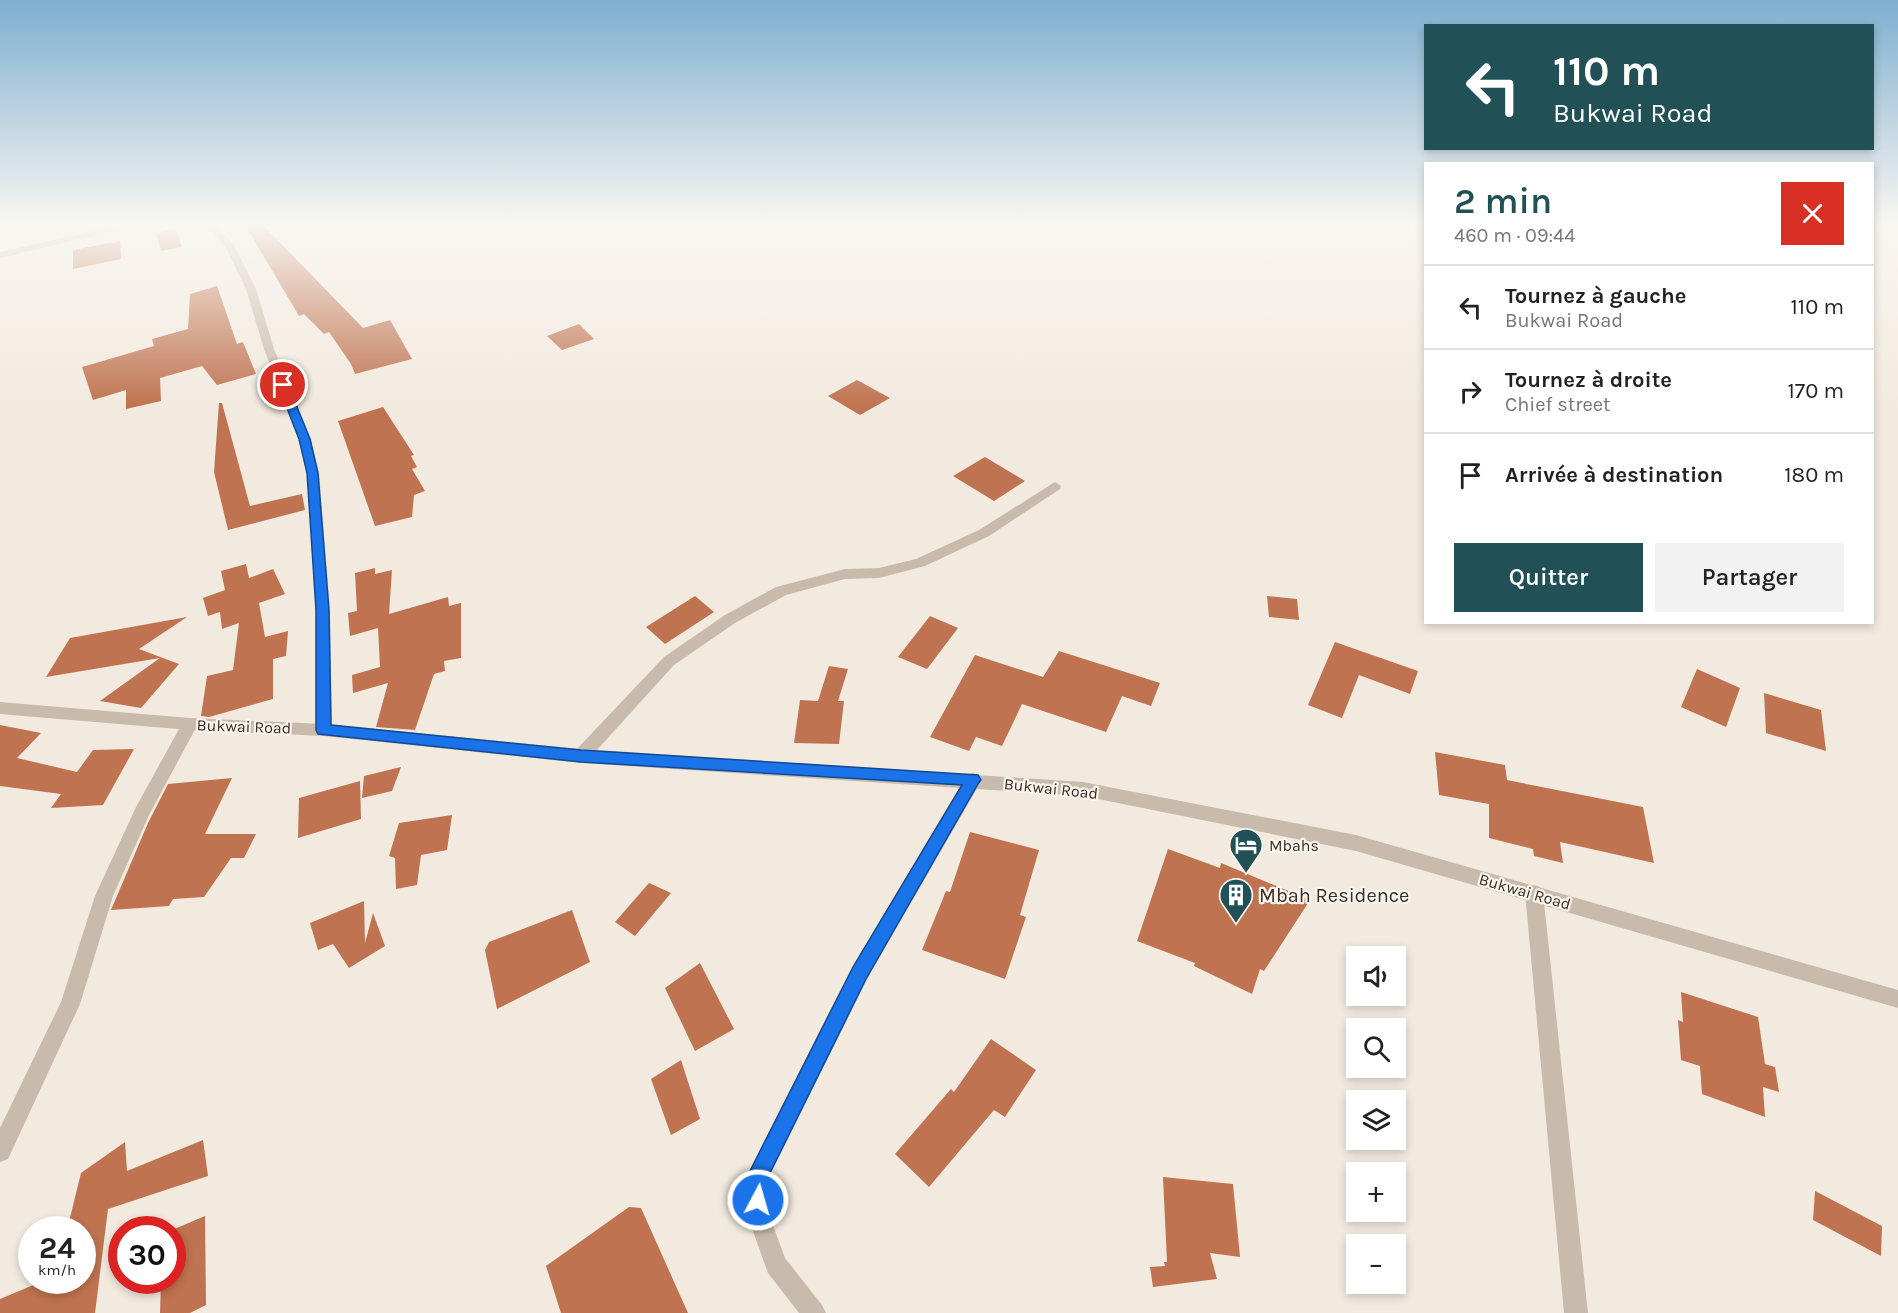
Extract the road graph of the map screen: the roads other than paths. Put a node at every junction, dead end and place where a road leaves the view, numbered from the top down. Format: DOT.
graph roads {
  1 [pos="249,284"];
  2 [pos="1056,486"];
  3 [pos="0,708"];
  4 [pos="190,724"];
  5 [pos="324,730"];
  6 [pos="581,756"];
  7 [pos="973,780"];
  8 [pos="1534,893"];
  9 [pos="1898,999"];
  10 [pos="0,1151"];
  11 [pos="814,1313"];
  12 [pos="1576,1313"];
  1 -- 5 [label="street"];
  2 -- 6 [label="street"];
  3 -- 4 [label="street, Bukwai Road"];
  4 -- 5 [label="street, Bukwai Road"];
  4 -- 10 [label="street"];
  5 -- 6 [label="street, Bukwai Road"];
  6 -- 7 [label="street, Bukwai Road"];
  7 -- 8 [label="street, Bukwai Road"];
  7 -- 11 [label="street"];
  8 -- 9 [label="street, Bukwai Road"];
  8 -- 12 [label="street"];
}
